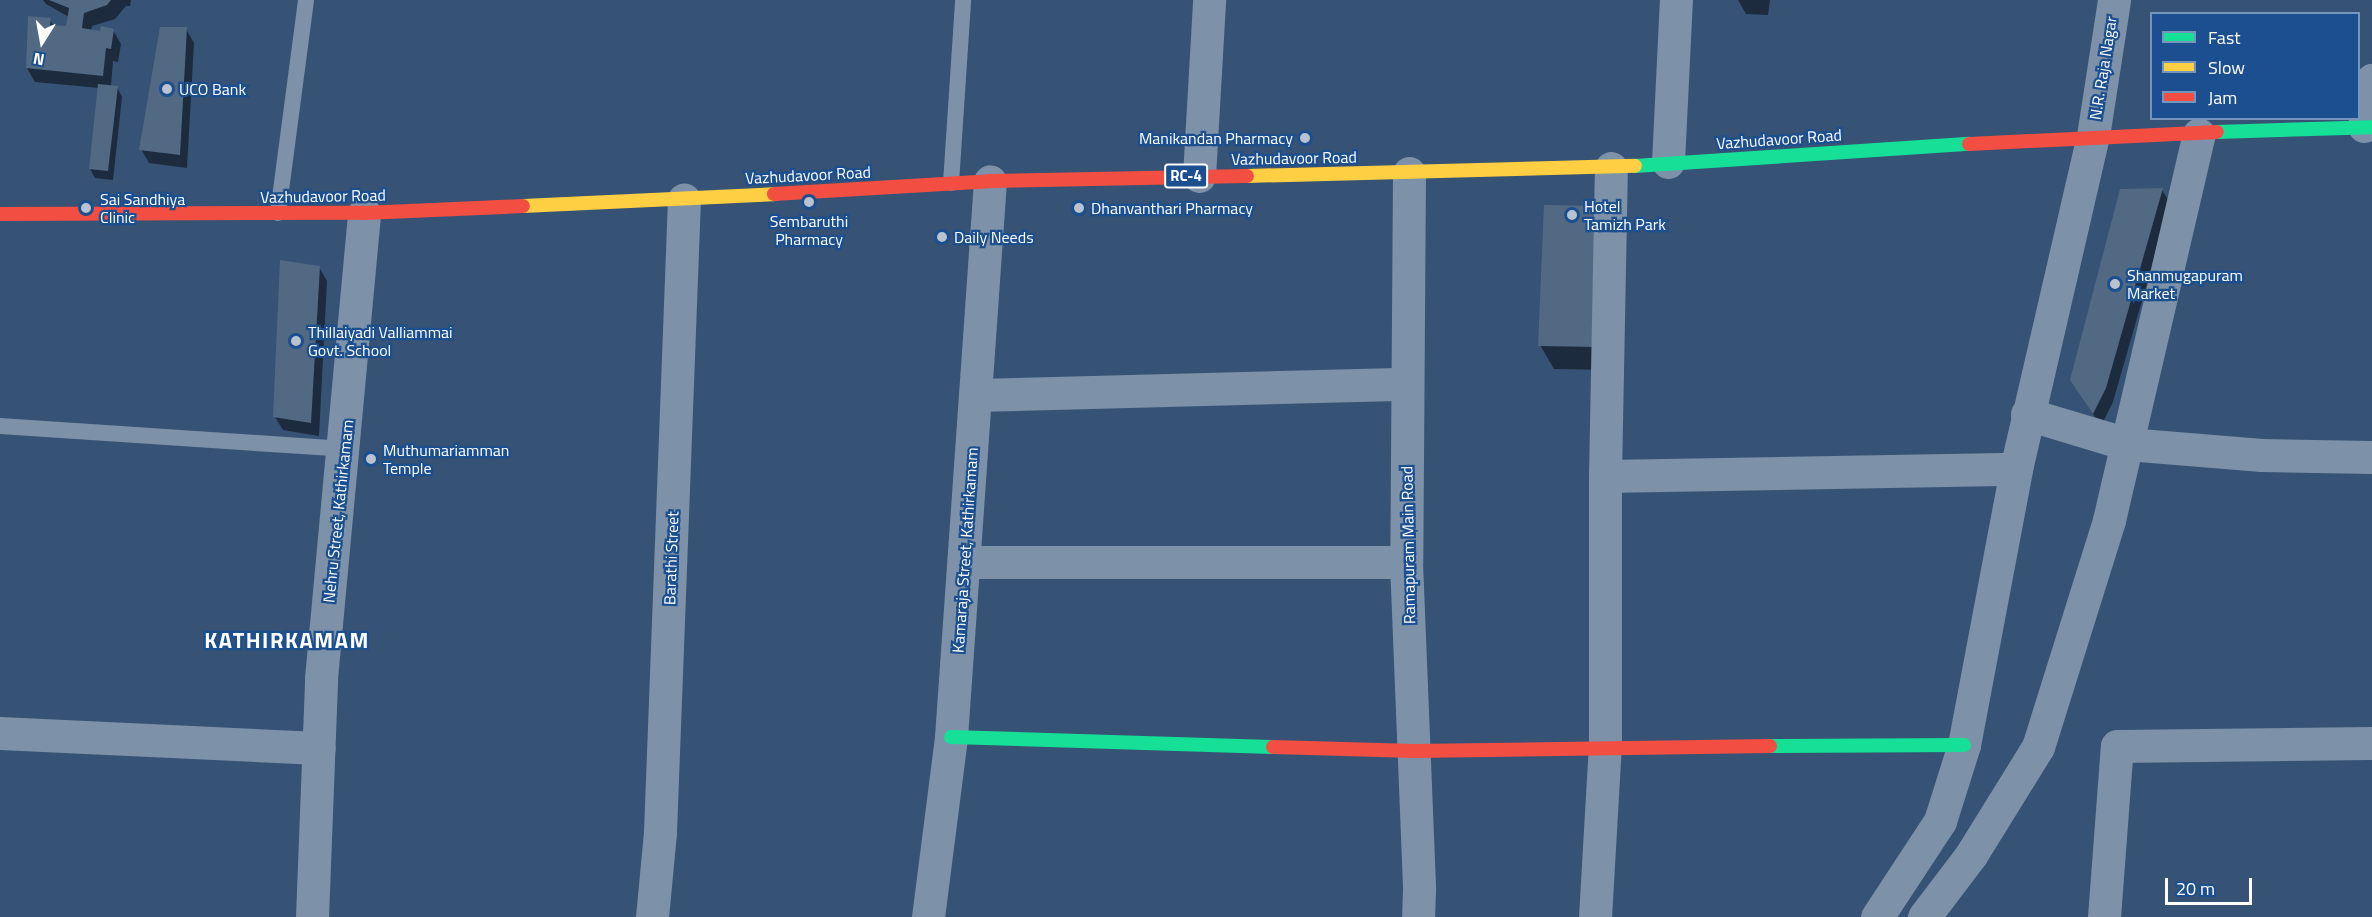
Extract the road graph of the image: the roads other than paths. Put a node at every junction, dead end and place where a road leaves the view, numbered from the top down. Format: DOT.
graph roads {
  1 [pos="306,0"];
  2 [pos="963,0"];
  3 [pos="1209,0"];
  4 [pos="1676,0"];
  5 [pos="2114,0"];
  6 [pos="2372,80"];
  7 [pos="2368,126"];
  8 [pos="2199,134"];
  9 [pos="2093,136"];
  10 [pos="1668,162"];
  11 [pos="1611,168"];
  12 [pos="1409,173"];
  13 [pos="1199,176"];
  14 [pos="990,181"];
  15 [pos="951,183"];
  16 [pos="684,199"];
  17 [pos="278,213"];
  18 [pos="364,213"];
  19 [pos="0,214"];
  20 [pos="1407,384"];
  21 [pos="975,395"];
  22 [pos="2027,414"];
  23 [pos="0,426"];
  24 [pos="2127,444"];
  25 [pos="344,449"];
  26 [pos="2372,457"];
  27 [pos="2016,469"];
  28 [pos="1605,476"];
  29 [pos="964,561"];
  30 [pos="1406,562"];
  31 [pos="0,733"];
  32 [pos="951,737"];
  33 [pos="2372,743"];
  34 [pos="1964,745"];
  35 [pos="1605,746"];
  36 [pos="319,748"];
  37 [pos="1414,751"];
  38 [pos="312,917"];
  39 [pos="652,917"];
  40 [pos="928,917"];
  41 [pos="1418,917"];
  42 [pos="1595,917"];
  43 [pos="1877,917"];
  44 [pos="1924,917"];
  45 [pos="2104,917"];
  1 -- 17 [label="lane"];
  2 -- 15 [label="lane"];
  3 -- 13 [label="street"];
  4 -- 10 [label="street"];
  5 -- 9 [label="street, N.R. Raja Nagar"];
  6 -- 7 [label="street"];
  7 -- 8 [label="main road, Vazhudavoor Road / RC-4"];
  8 -- 9 [label="main road, Vazhudavoor Road / RC-4"];
  8 -- 24 [label="street"];
  9 -- 10 [label="main road, Vazhudavoor Road / RC-4"];
  9 -- 22 [label="street, N.R. Raja Nagar"];
  10 -- 11 [label="main road, Vazhudavoor Road / RC-4"];
  11 -- 12 [label="main road, Vazhudavoor Road / RC-4"];
  11 -- 28 [label="street"];
  12 -- 13 [label="main road, Vazhudavoor Road / RC-4"];
  12 -- 20 [label="street, Ramapuram Main Road"];
  13 -- 14 [label="main road, Vazhudavoor Road / RC-4"];
  14 -- 15 [label="main road, Vazhudavoor Road / RC-4"];
  14 -- 21 [label="street, Kamaraja Street, Kathirkamam"];
  15 -- 16 [label="main road, Vazhudavoor Road / RC-4"];
  16 -- 18 [label="main road, Vazhudavoor Road / RC-4"];
  16 -- 39 [label="street, Barathi Street"];
  17 -- 18 [label="main road, Vazhudavoor Road / RC-4"];
  17 -- 19 [label="main road, Vazhudavoor Road / RC-4"];
  18 -- 25 [label="street, Nehru Street, Kathirkamam"];
  20 -- 21 [label="street"];
  20 -- 30 [label="street, Ramapuram Main Road"];
  21 -- 29 [label="street, Kamaraja Street, Kathirkamam"];
  22 -- 24 [label="street"];
  22 -- 27 [label="street, N.R. Raja Nagar"];
  23 -- 25 [label="lane"];
  24 -- 26 [label="street"];
  24 -- 44 [label="street"];
  25 -- 36 [label="street, Nehru Street, Kathirkamam"];
  27 -- 28 [label="street"];
  27 -- 34 [label="street, N.R. Raja Nagar"];
  28 -- 35 [label="street"];
  29 -- 30 [label="street"];
  29 -- 32 [label="street, Kamaraja Street, Kathirkamam"];
  30 -- 37 [label="street, Ramapuram Main Road"];
  31 -- 36 [label="street"];
  32 -- 37 [label="main road"];
  32 -- 40 [label="street, Kamaraja Street, Kathirkamam"];
  33 -- 45 [label="street"];
  34 -- 35 [label="main road"];
  34 -- 43 [label="street, N.R. Raja Nagar"];
  35 -- 37 [label="main road"];
  35 -- 42 [label="street"];
  36 -- 38 [label="street, Nehru Street, Kathirkamam"];
  37 -- 41 [label="street, Ramapuram Main Road"];
}
